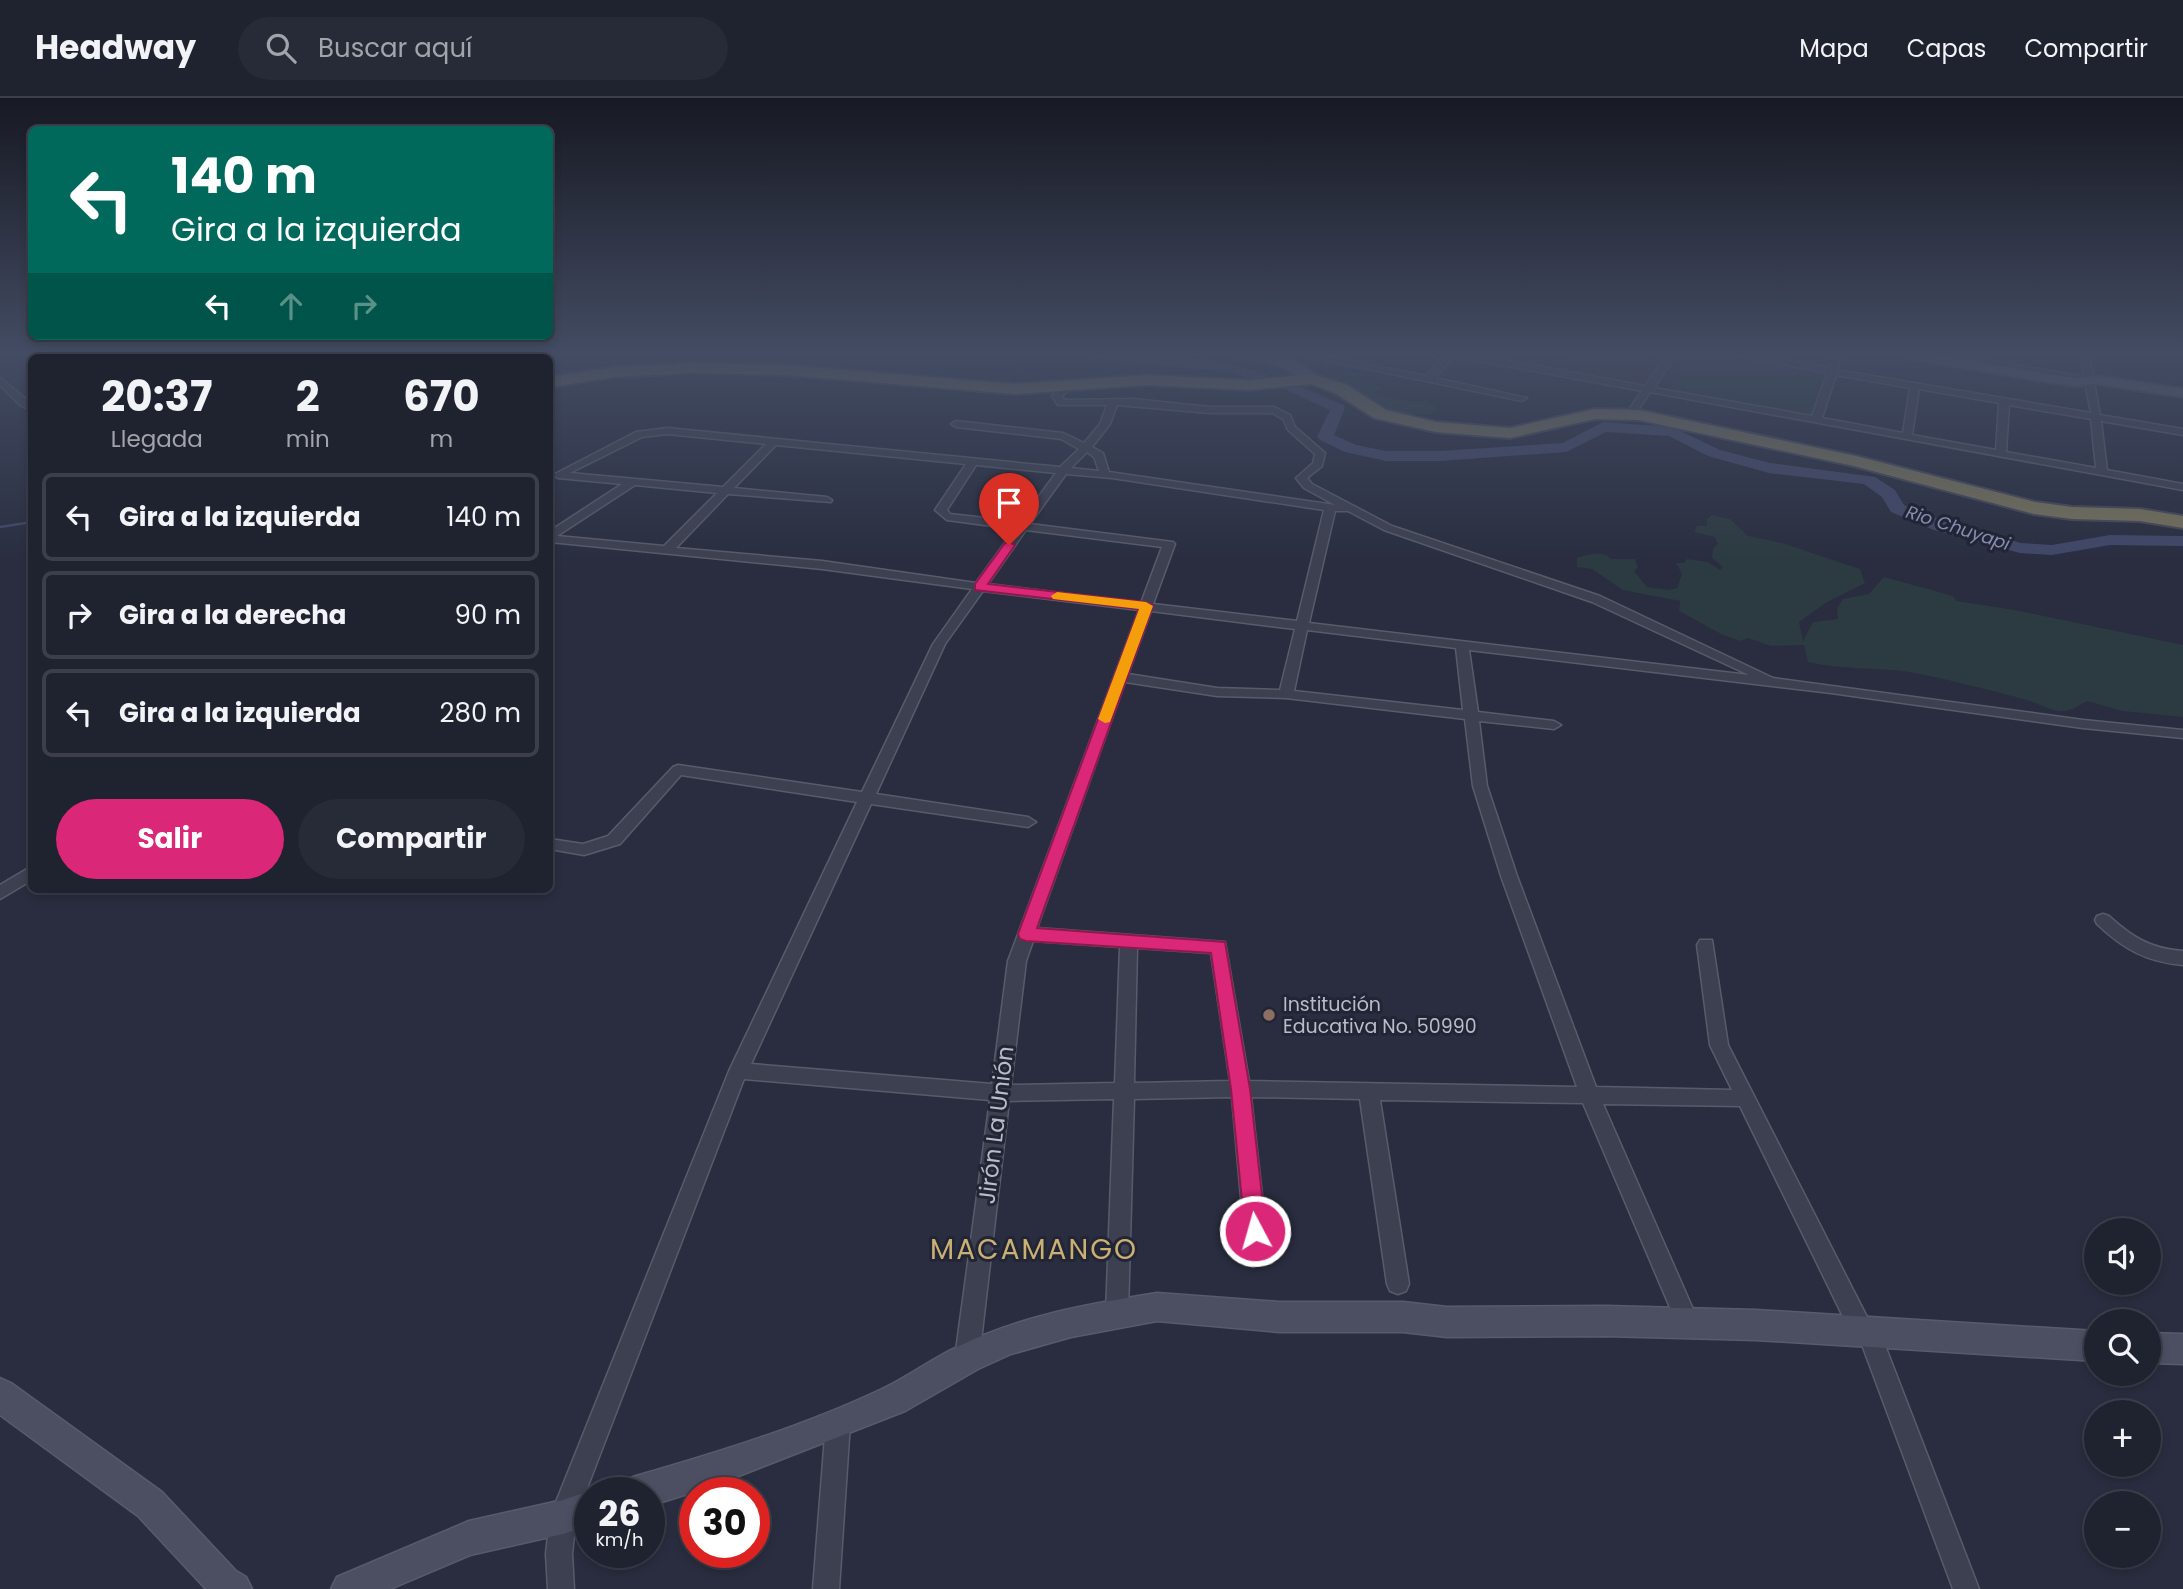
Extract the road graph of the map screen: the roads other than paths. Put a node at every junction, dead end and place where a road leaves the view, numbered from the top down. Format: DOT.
graph roads {
  1 [pos="956,424"];
  2 [pos="1106,424"];
  3 [pos="1289,424"];
  4 [pos="1420,424"];
  5 [pos="1552,424"];
  6 [pos="1679,424"];
  7 [pos="1835,424"];
  8 [pos="1909,424"];
  9 [pos="2003,424"];
  10 [pos="2097,424"];
  11 [pos="2137,424"];
  12 [pos="2183,432"];
  13 [pos="1907,437"];
  14 [pos="775,440"];
  15 [pos="1085,446"];
  16 [pos="2001,454"];
  17 [pos="974,460"];
  18 [pos="1063,470"];
  19 [pos="1105,474"];
  20 [pos="2102,474"];
  21 [pos="633,482"];
  22 [pos="2183,488"];
  23 [pos="725,491"];
  24 [pos="827,500"];
  25 [pos="1330,508"];
  26 [pos="1351,508"];
  27 [pos="2183,522"];
  28 [pos="1024,525"];
  29 [pos="553,535"];
  30 [pos="553,537"];
  31 [pos="667,550"];
  32 [pos="980,587"];
  33 [pos="1146,606"];
  34 [pos="1303,624"];
  35 [pos="1462,644"];
  36 [pos="1120,677"];
  37 [pos="1778,684"];
  38 [pos="1286,694"];
  39 [pos="1472,715"];
  40 [pos="1554,725"];
  41 [pos="2183,734"];
  42 [pos="867,800"];
  43 [pos="1028,822"];
  44 [pos="553,845"];
  45 [pos="28,875"];
  46 [pos="0,893"];
  47 [pos="2103,920"];
  48 [pos="1026,934"];
  49 [pos="1129,941"];
  50 [pos="1706,946"];
  51 [pos="2183,958"];
  52 [pos="738,1071"];
  53 [pos="1241,1089"];
  54 [pos="1124,1092"];
  55 [pos="1368,1092"];
  56 [pos="1000,1093"];
  57 [pos="1590,1097"];
  58 [pos="1745,1098"];
  59 [pos="1255,1231"];
  60 [pos="1398,1284"];
  61 [pos="1117,1313"];
  62 [pos="1688,1324"];
  63 [pos="1865,1330"];
  64 [pos="2084,1345"];
  65 [pos="2161,1348"];
  66 [pos="2183,1349"];
  67 [pos="967,1358"];
  68 [pos="0,1394"];
  69 [pos="838,1423"];
  70 [pos="589,1477"];
  71 [pos="665,1484"];
  72 [pos="574,1513"];
  73 [pos="574,1518"];
  74 [pos="234,1589"];
  75 [pos="349,1589"];
  76 [pos="561,1589"];
  77 [pos="826,1589"];
  78 [pos="1966,1589"];
  1 -- 15 [label="street"];
  2 -- 15 [label="street"];
  3 -- 26 [label="street"];
  4 -- 5 [label="highway"];
  6 -- 27 [label="highway"];
  7 -- 13 [label="street"];
  8 -- 13 [label="street"];
  9 -- 16 [label="street"];
  10 -- 20 [label="street"];
  11 -- 12 [label="street"];
  13 -- 16 [label="street"];
  14 -- 17 [label="street"];
  14 -- 21 [label="street"];
  14 -- 23 [label="street"];
  15 -- 18 [label="street"];
  15 -- 19 [label="street"];
  16 -- 20 [label="street"];
  17 -- 18 [label="street"];
  17 -- 28 [label="street"];
  18 -- 19 [label="street"];
  18 -- 28 [label="street"];
  19 -- 25 [label="street"];
  20 -- 22 [label="street"];
  21 -- 23 [label="street"];
  21 -- 29 [label="street"];
  23 -- 24 [label="street"];
  23 -- 31 [label="street"];
  25 -- 26 [label="street"];
  25 -- 34 [label="street"];
  26 -- 37 [label="street"];
  28 -- 32 [label="street"];
  28 -- 33 [label="street, Jirón La Unión"];
  30 -- 31 [label="street"];
  31 -- 32 [label="street"];
  32 -- 33 [label="street"];
  32 -- 42 [label="street"];
  33 -- 34 [label="street"];
  33 -- 36 [label="street, Jirón La Unión"];
  34 -- 35 [label="street"];
  34 -- 38 [label="street"];
  35 -- 37 [label="street"];
  35 -- 39 [label="street"];
  36 -- 38 [label="street"];
  36 -- 48 [label="street, Jirón La Unión"];
  37 -- 41 [label="street"];
  38 -- 39 [label="street"];
  39 -- 40 [label="street"];
  39 -- 57 [label="street"];
  42 -- 43 [label="street"];
  42 -- 44 [label="street"];
  42 -- 52 [label="street"];
  45 -- 46 [label="street"];
  47 -- 51 [label="street"];
  48 -- 49 [label="street"];
  48 -- 56 [label="street, Jirón La Unión"];
  49 -- 53 [label="street"];
  49 -- 54 [label="street"];
  50 -- 58 [label="street"];
  52 -- 56 [label="street"];
  52 -- 70 [label="street"];
  53 -- 54 [label="street"];
  53 -- 55 [label="street"];
  53 -- 59 [label="street"];
  54 -- 56 [label="street"];
  54 -- 61 [label="street"];
  55 -- 57 [label="street"];
  55 -- 60 [label="street"];
  56 -- 67 [label="street, Jirón La Unión"];
  57 -- 58 [label="street"];
  57 -- 62 [label="street"];
  58 -- 63 [label="street"];
  61 -- 62 [label="street"];
  61 -- 67 [label="street"];
  62 -- 63 [label="street"];
  63 -- 64 [label="street"];
  63 -- 78 [label="street"];
  65 -- 66 [label="street"];
  67 -- 69 [label="street"];
  68 -- 74 [label="street"];
  69 -- 71 [label="street"];
  69 -- 77 [label="street"];
  72 -- 75 [label="street"];
  73 -- 76 [label="street"];
}
